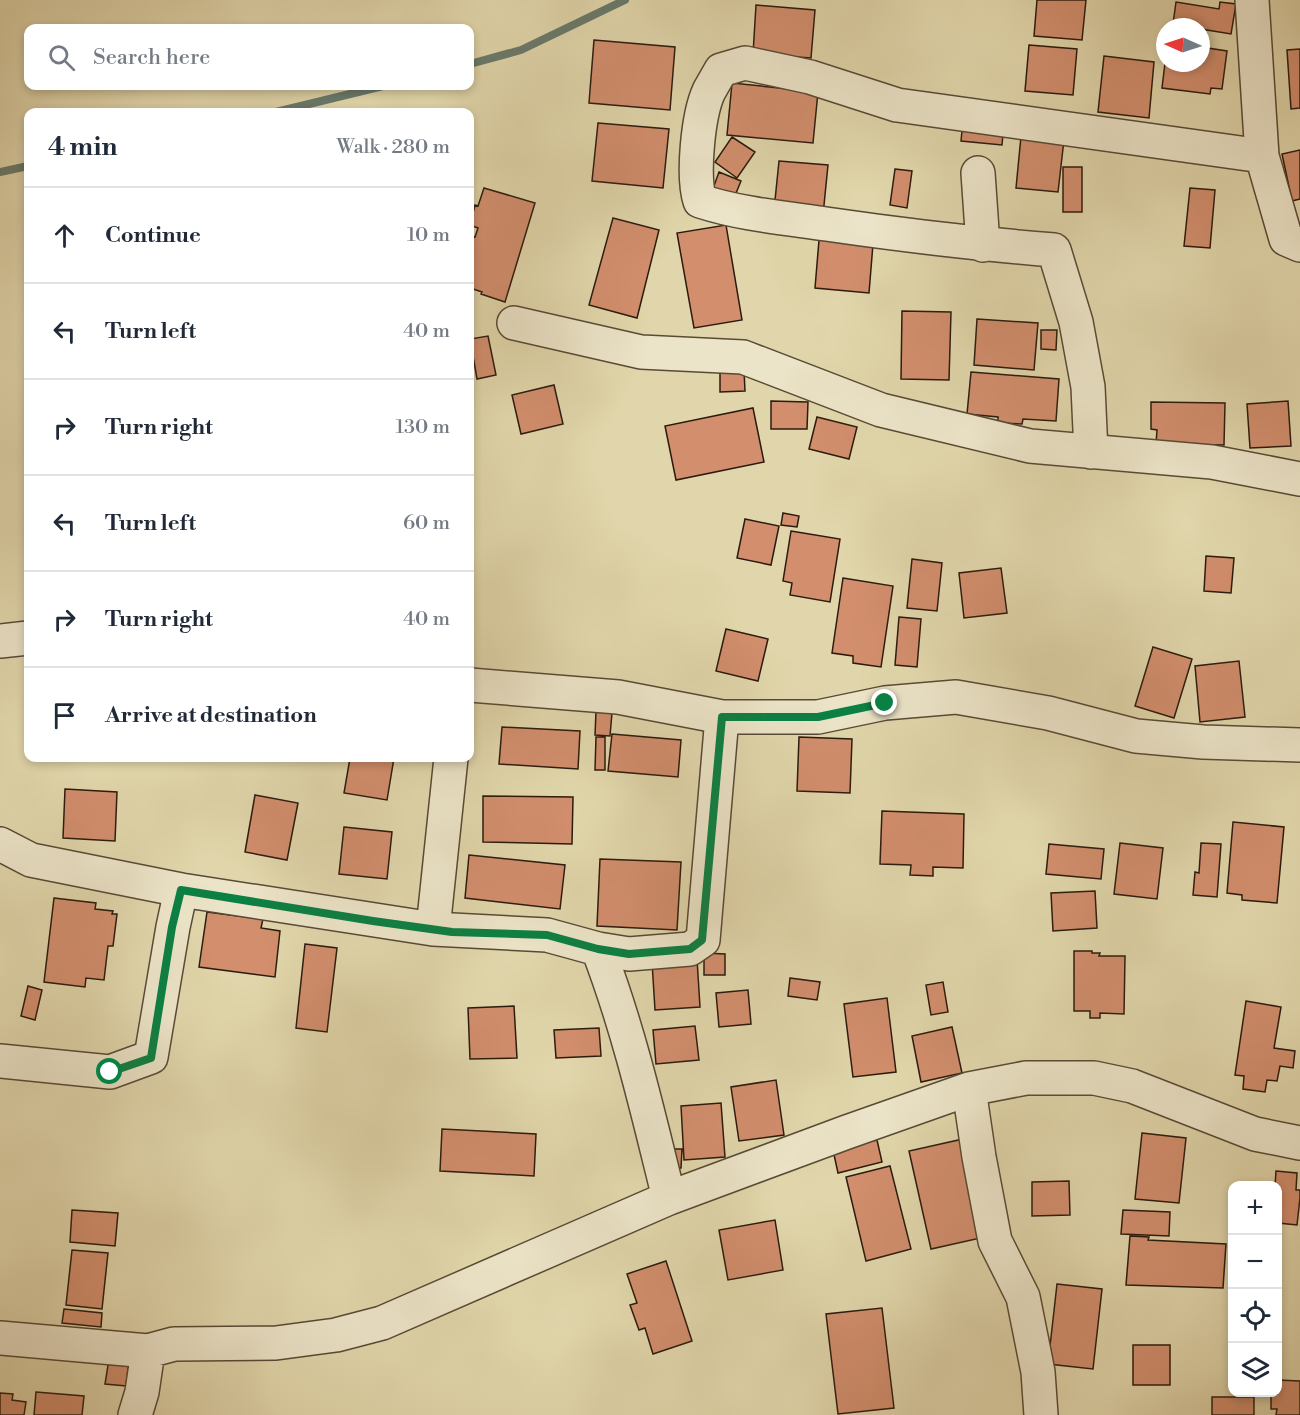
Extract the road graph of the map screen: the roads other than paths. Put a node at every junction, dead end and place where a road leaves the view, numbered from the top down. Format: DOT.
graph roads {
  1 [pos="1252,0"];
  2 [pos="1262,156"];
  3 [pos="978,173"];
  4 [pos="983,245"];
  5 [pos="1300,245"];
  6 [pos="514,323"];
  7 [pos="1091,452"];
  8 [pos="1300,479"];
  9 [pos="24,638"];
  10 [pos="0,641"];
  11 [pos="474,685"];
  12 [pos="722,717"];
  13 [pos="1300,746"];
  14 [pos="451,762"];
  15 [pos="0,844"];
  16 [pos="181,890"];
  17 [pos="433,929"];
  18 [pos="598,949"];
  19 [pos="0,1061"];
  20 [pos="969,1089"];
  21 [pos="1300,1143"];
  22 [pos="669,1198"];
  23 [pos="0,1338"];
  24 [pos="148,1351"];
  25 [pos="135,1415"];
  26 [pos="1041,1415"];
  1 -- 2 [label="street"];
  2 -- 4 [label="street"];
  2 -- 5 [label="street"];
  3 -- 4 [label="street"];
  4 -- 7 [label="street"];
  6 -- 7 [label="street"];
  7 -- 8 [label="street"];
  9 -- 10 [label="street"];
  11 -- 12 [label="street"];
  12 -- 13 [label="street"];
  12 -- 18 [label="street"];
  14 -- 17 [label="street"];
  15 -- 16 [label="street"];
  16 -- 17 [label="street"];
  16 -- 19 [label="street"];
  17 -- 18 [label="street"];
  18 -- 22 [label="street"];
  20 -- 21 [label="street"];
  20 -- 22 [label="street"];
  20 -- 26 [label="street"];
  22 -- 24 [label="street"];
  23 -- 24 [label="street"];
  24 -- 25 [label="street"];
}
